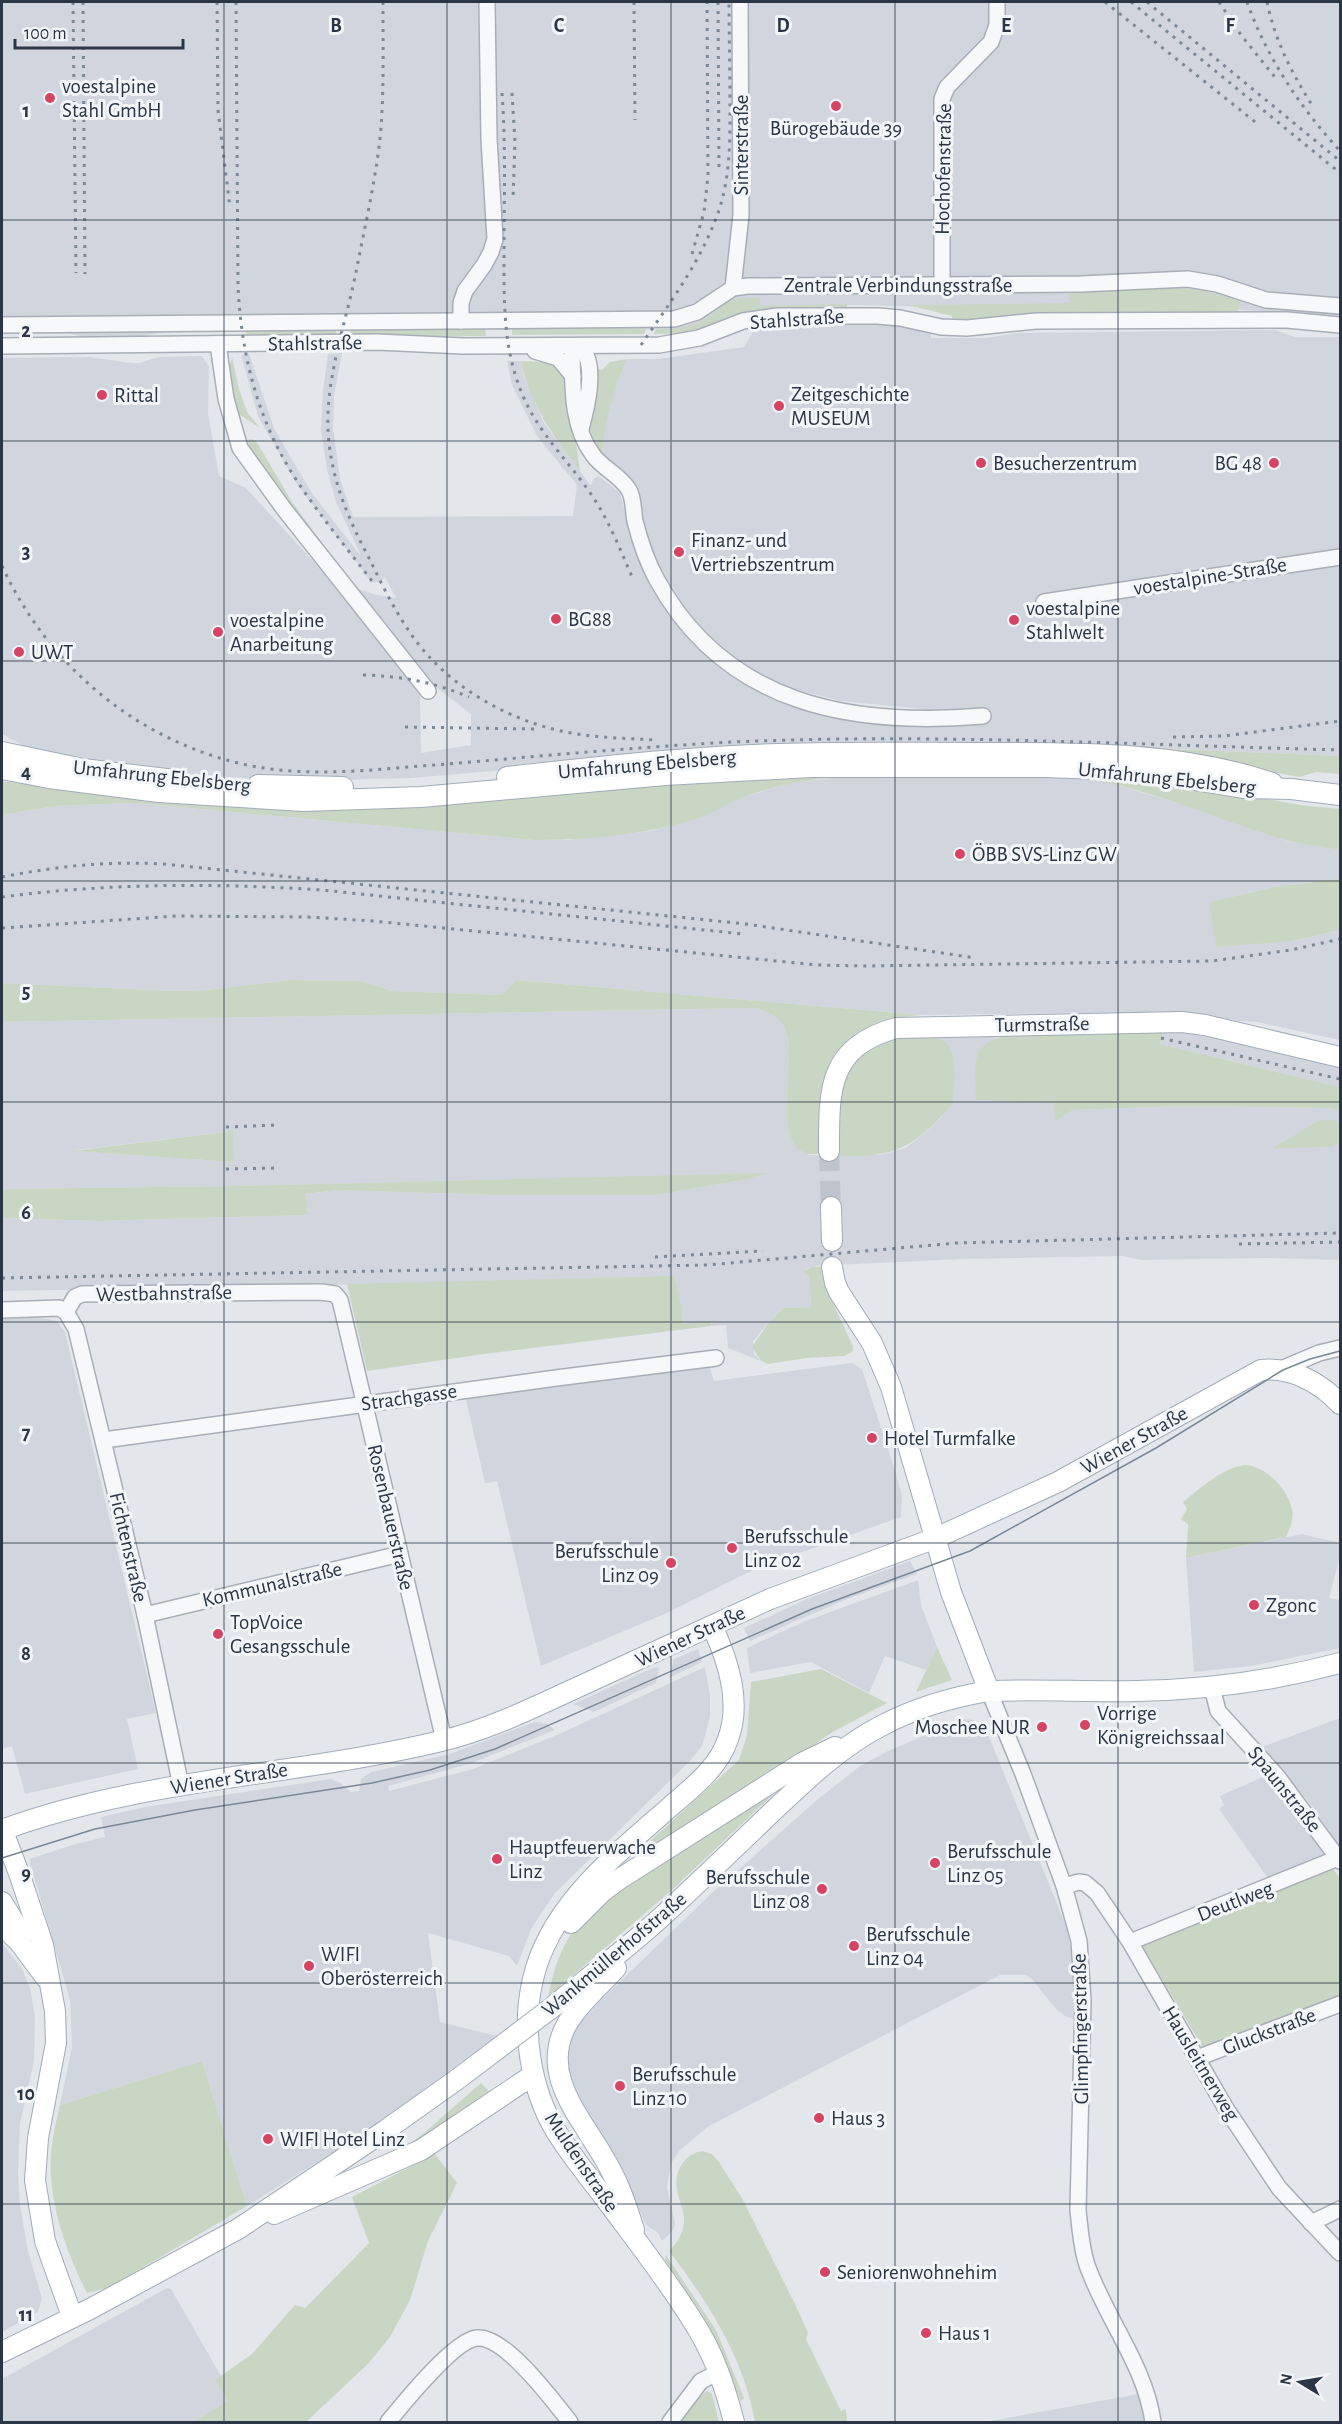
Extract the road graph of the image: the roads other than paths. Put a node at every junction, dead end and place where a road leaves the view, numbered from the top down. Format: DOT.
graph roads {
  1 [pos="488,2"];
  2 [pos="740,2"];
  3 [pos="997,2"];
  4 [pos="942,285"];
  5 [pos="733,288"];
  6 [pos="1341,306"];
  7 [pos="461,321"];
  8 [pos="2,325"];
  9 [pos="1341,325"];
  10 [pos="219,344"];
  11 [pos="627,345"];
  12 [pos="2,346"];
  13 [pos="518,346"];
  14 [pos="576,346"];
  15 [pos="573,377"];
  16 [pos="589,379"];
  17 [pos="580,431"];
  18 [pos="1341,557"];
  19 [pos="1044,602"];
  20 [pos="428,691"];
  21 [pos="983,716"];
  22 [pos="2,752"];
  23 [pos="2,769"];
  24 [pos="1291,789"];
  25 [pos="1341,795"];
  26 [pos="1341,1058"];
  27 [pos="830,1151"];
  28 [pos="831,1207"];
  29 [pos="832,1241"];
  30 [pos="832,1267"];
  31 [pos="336,1294"];
  32 [pos="2,1310"];
  33 [pos="66,1312"];
  34 [pos="1341,1348"];
  35 [pos="716,1358"];
  36 [pos="1279,1370"];
  37 [pos="364,1404"];
  38 [pos="1341,1404"];
  39 [pos="104,1440"];
  40 [pos="936,1538"];
  41 [pos="400,1554"];
  42 [pos="145,1615"];
  43 [pos="712,1626"];
  44 [pos="1341,1663"];
  45 [pos="1212,1687"];
  46 [pos="989,1691"];
  47 [pos="868,1733"];
  48 [pos="444,1740"];
  49 [pos="180,1785"];
  50 [pos="2,1830"];
  51 [pos="625,1847"];
  52 [pos="1340,1860"];
  53 [pos="649,1861"];
  54 [pos="20,1876"];
  55 [pos="1064,1886"];
  56 [pos="2,1911"];
  57 [pos="666,1913"];
  58 [pos="1130,1942"];
  59 [pos="538,1960"];
  60 [pos="47,1980"];
  61 [pos="1341,2004"];
  62 [pos="1197,2058"];
  63 [pos="533,2075"];
  64 [pos="1341,2209"];
  65 [pos="1311,2223"];
  66 [pos="238,2229"];
  67 [pos="638,2243"];
  68 [pos="1341,2253"];
  69 [pos="72,2316"];
  70 [pos="2,2352"];
  71 [pos="719,2372"];
  72 [pos="388,2422"];
  73 [pos="568,2422"];
  74 [pos="669,2422"];
  75 [pos="734,2422"];
  76 [pos="1153,2422"];
  1 -- 7 [label="street"];
  2 -- 5 [label="street, Sinterstraße"];
  3 -- 4 [label="street, Hochofenstraße"];
  4 -- 5 [label="street, Zentrale Verbindungsstraße"];
  4 -- 6 [label="street, Zentrale Verbindungsstraße"];
  5 -- 7 [label="street, Zentrale Verbindungsstraße"];
  7 -- 8 [label="street, Zentrale Verbindungsstraße"];
  9 -- 11 [label="street, Stahlstraße"];
  10 -- 12 [label="street, Stahlstraße"];
  10 -- 13 [label="street, Stahlstraße"];
  10 -- 20 [label="street"];
  11 -- 14 [label="street, Stahlstraße"];
  11 -- 16 [label="street"];
  13 -- 14 [label="street, Stahlstraße"];
  13 -- 15 [label="street"];
  14 -- 15 [label="street"];
  14 -- 16 [label="street"];
  15 -- 17 [label="street"];
  16 -- 17 [label="street"];
  17 -- 21 [label="street"];
  18 -- 19 [label="street, voestalpine-Straße"];
  22 -- 24 [label="main road, Umfahrung Ebelsberg"];
  23 -- 24 [label="main road, Umfahrung Ebelsberg"];
  24 -- 25 [label="main road, Umfahrung Ebelsberg"];
  26 -- 27 [label="main road, Turmstraße"];
  28 -- 29 [label="main road"];
  30 -- 40 [label="main road"];
  31 -- 33 [label="street, Westbahnstraße"];
  31 -- 37 [label="street, Rosenbauerstraße"];
  32 -- 33 [label="street, Westbahnstraße"];
  33 -- 39 [label="street, Fichtenstraße"];
  34 -- 36 [label="street"];
  35 -- 37 [label="street, Strachgasse"];
  36 -- 38 [label="main road, Wiener Straße"];
  36 -- 40 [label="main road, Wiener Straße"];
  37 -- 39 [label="street, Strachgasse"];
  37 -- 41 [label="street, Rosenbauerstraße"];
  39 -- 42 [label="street, Fichtenstraße"];
  40 -- 43 [label="main road, Wiener Straße"];
  40 -- 46 [label="main road, Glimpfingerstraße"];
  41 -- 42 [label="street, Kommunalstraße"];
  41 -- 48 [label="street, Rosenbauerstraße"];
  42 -- 49 [label="street, Fichtenstraße"];
  43 -- 48 [label="main road, Wiener Straße"];
  43 -- 51 [label="main road, Muldenstraße"];
  44 -- 45 [label="main road, Wankmüllerhofstraße"];
  45 -- 46 [label="main road, Wankmüllerhofstraße"];
  45 -- 52 [label="street, Spaunstraße"];
  46 -- 47 [label="main road, Wankmüllerhofstraße"];
  46 -- 55 [label="street, Glimpfingerstraße"];
  47 -- 53 [label="main road"];
  47 -- 57 [label="main road, Wankmüllerhofstraße"];
  48 -- 49 [label="main road, Wiener Straße"];
  49 -- 50 [label="main road, Wiener Straße"];
  50 -- 54 [label="main road"];
  51 -- 53 [label="main road"];
  51 -- 59 [label="main road, Muldenstraße"];
  52 -- 58 [label="street, Deutlweg"];
  53 -- 59 [label="main road"];
  54 -- 56 [label="main road"];
  54 -- 60 [label="main road"];
  55 -- 58 [label="street, Hausleitnerweg"];
  55 -- 76 [label="street, Glimpfingerstraße"];
  56 -- 60 [label="main road"];
  57 -- 66 [label="main road, Wankmüllerhofstraße, bridge"];
  57 -- 67 [label="main road"];
  58 -- 62 [label="street, Hausleitnerweg"];
  59 -- 63 [label="main road, Muldenstraße"];
  60 -- 69 [label="main road"];
  61 -- 62 [label="street, Gluckstraße"];
  62 -- 65 [label="street, Hausleitnerweg"];
  63 -- 66 [label="main road, Wankmüllerhofstraße"];
  63 -- 67 [label="main road, Muldenstraße"];
  64 -- 65 [label="street"];
  65 -- 68 [label="street, Hausleitnerweg"];
  66 -- 69 [label="main road, Wankmüllerhofstraße"];
  67 -- 71 [label="main road, Muldenstraße"];
  69 -- 70 [label="main road, Wankmüllerhofstraße"];
  71 -- 74 [label="street"];
  71 -- 75 [label="main road, Muldenstraße"];
  72 -- 73 [label="street"];
}
